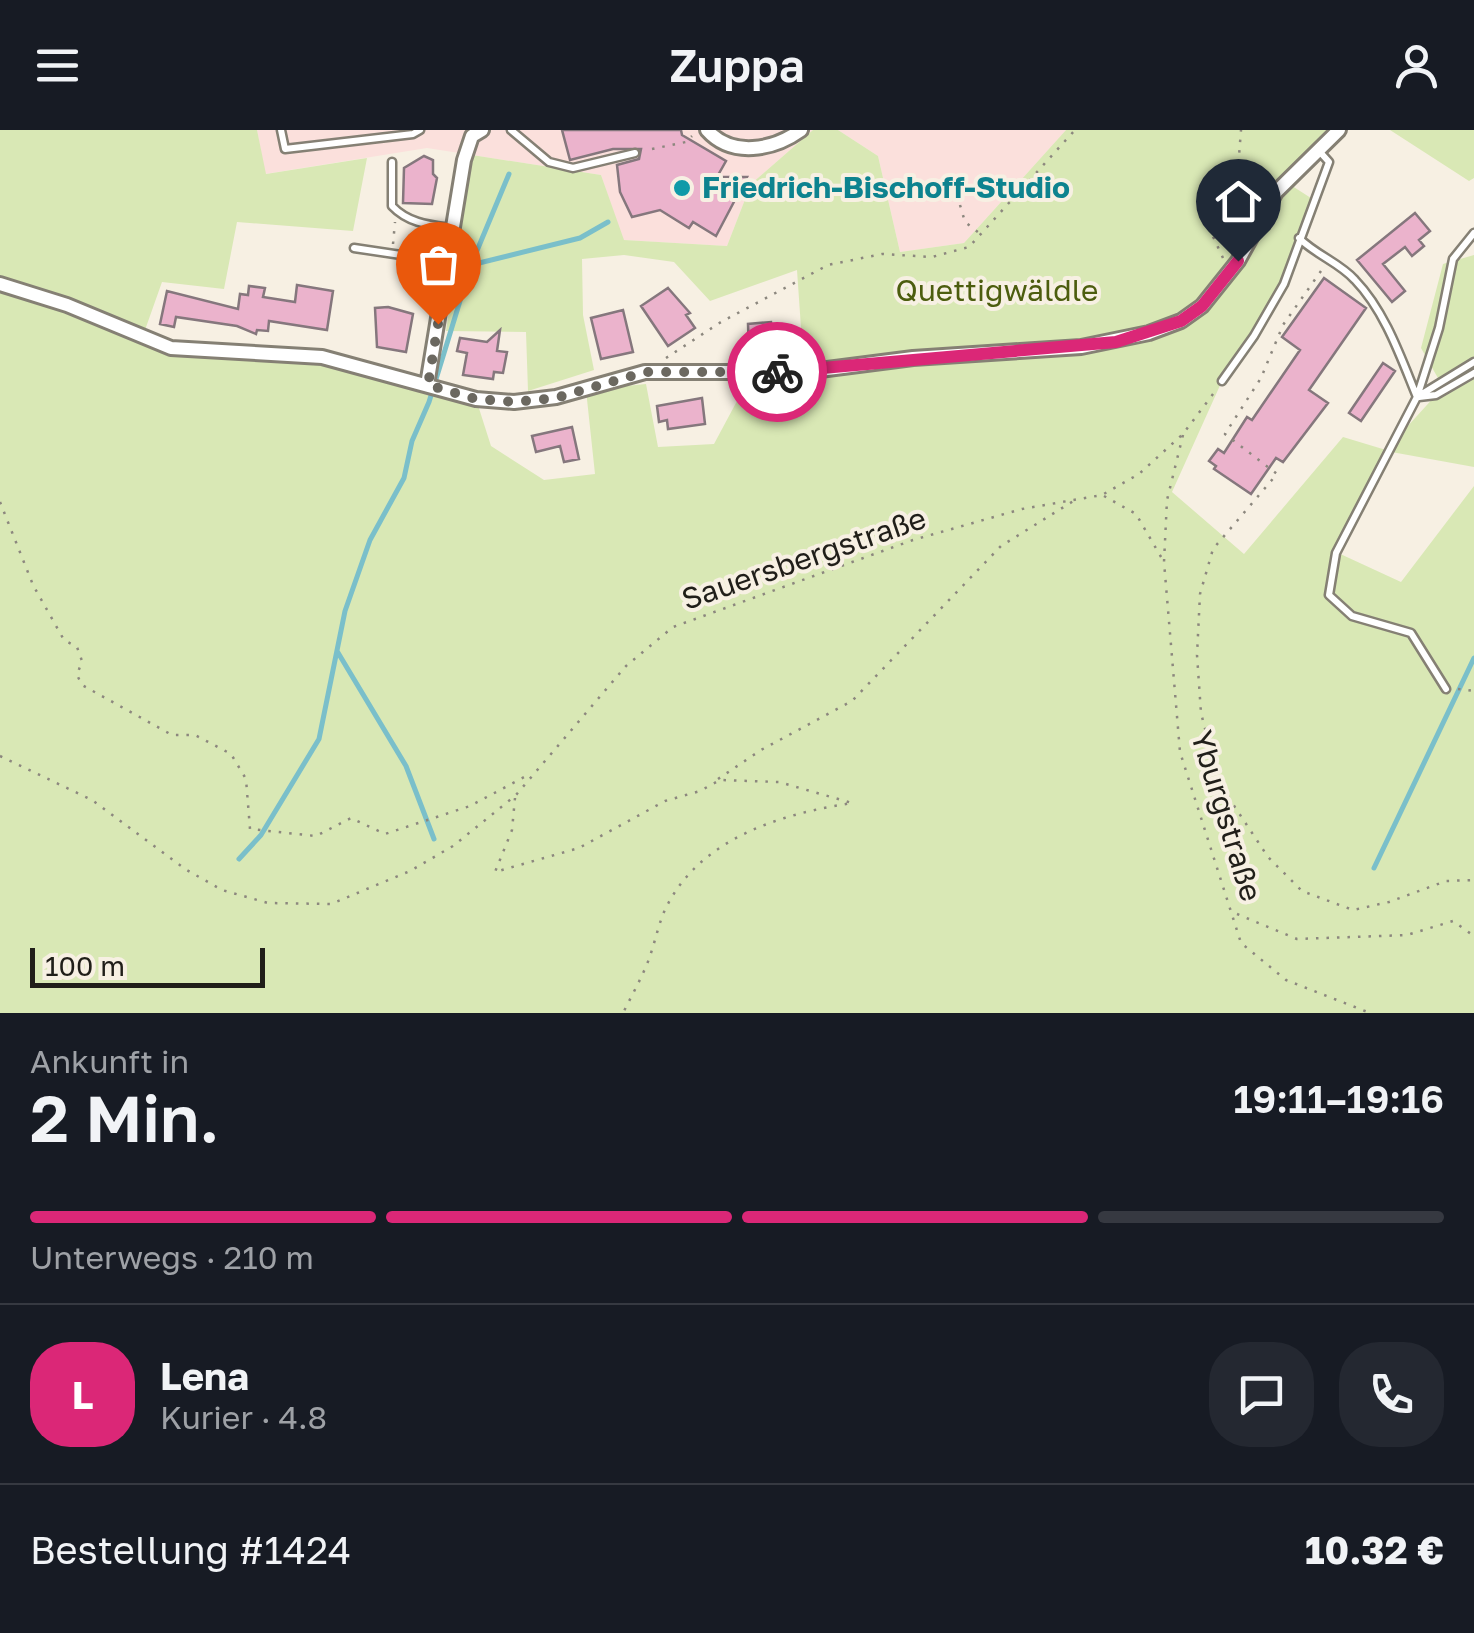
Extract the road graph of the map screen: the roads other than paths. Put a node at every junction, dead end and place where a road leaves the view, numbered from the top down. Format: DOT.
graph roads {
  1 [pos="281,130"];
  2 [pos="420,130"];
  3 [pos="512,130"];
  4 [pos="800,130"];
  5 [pos="1339,130"];
  6 [pos="701,131"];
  7 [pos="471,132"];
  8 [pos="1319,150"];
  9 [pos="635,153"];
  10 [pos="392,162"];
  11 [pos="454,229"];
  12 [pos="1474,233"];
  13 [pos="1300,238"];
  14 [pos="354,248"];
  15 [pos="449,262"];
  16 [pos="0,284"];
  17 [pos="1474,362"];
  18 [pos="1474,373"];
  19 [pos="1222,381"];
  20 [pos="433,387"];
  21 [pos="1417,397"];
  22 [pos="1446,688"];
  1 -- 2 [label="lane"];
  3 -- 9 [label="lane"];
  4 -- 6 [label="street"];
  5 -- 8 [label="street"];
  7 -- 11 [label="street"];
  8 -- 13 [label="lane"];
  8 -- 20 [label="street"];
  10 -- 11 [label="lane"];
  11 -- 15 [label="street"];
  12 -- 21 [label="lane"];
  13 -- 19 [label="lane"];
  13 -- 21 [label="lane"];
  14 -- 15 [label="lane"];
  15 -- 20 [label="street"];
  16 -- 20 [label="street"];
  17 -- 21 [label="lane"];
  18 -- 21 [label="lane"];
  21 -- 22 [label="lane"];
}
